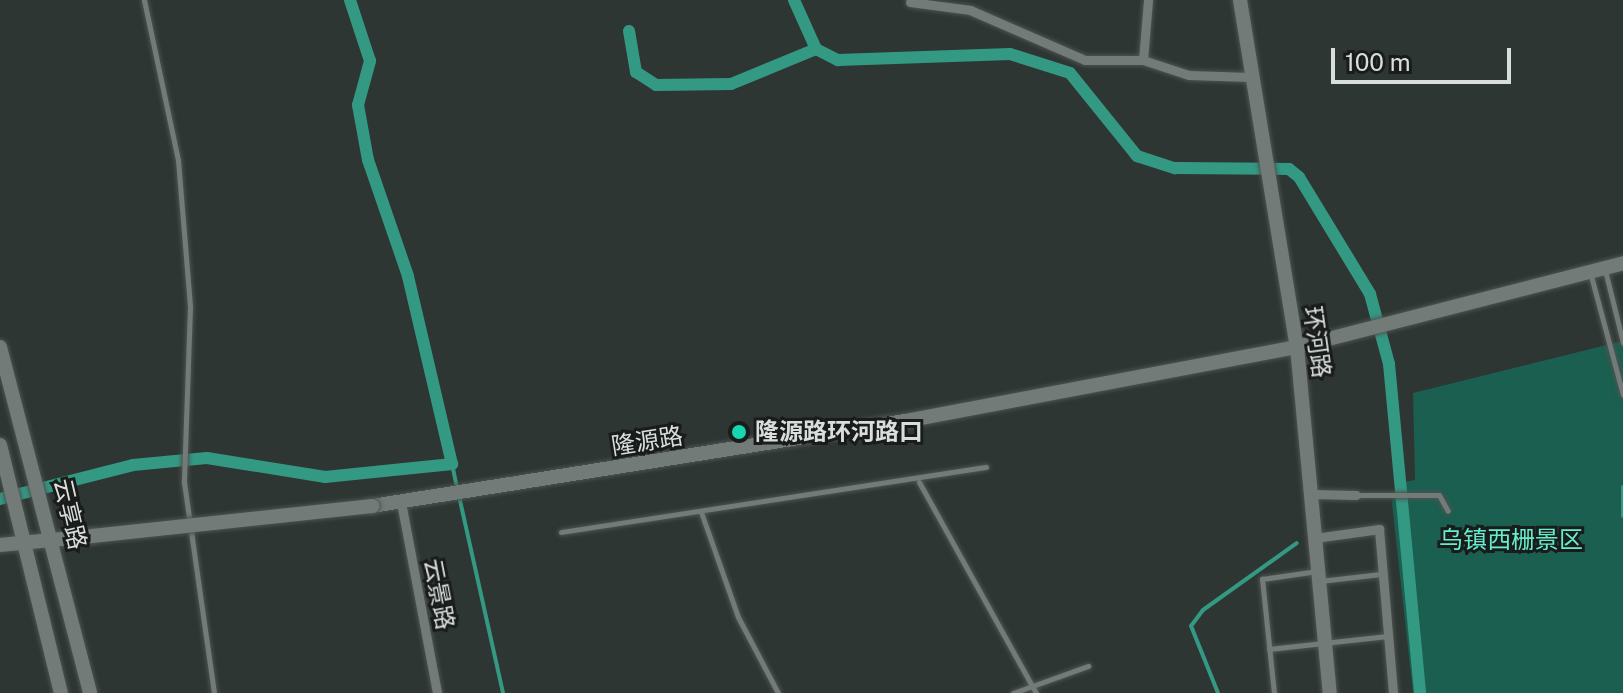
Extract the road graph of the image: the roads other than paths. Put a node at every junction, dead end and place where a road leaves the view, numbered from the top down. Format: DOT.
graph roads {
  1 [pos="144,0"];
  2 [pos="1148,0"];
  3 [pos="1240,0"];
  4 [pos="910,2"];
  5 [pos="1143,60"];
  6 [pos="1250,77"];
  7 [pos="1623,263"];
  8 [pos="1597,269"];
  9 [pos="1623,343"];
  10 [pos="0,347"];
  11 [pos="1297,347"];
  12 [pos="1623,395"];
  13 [pos="0,445"];
  14 [pos="986,467"];
  15 [pos="919,482"];
  16 [pos="1311,494"];
  17 [pos="1356,495"];
  18 [pos="401,502"];
  19 [pos="1448,511"];
  20 [pos="701,512"];
  21 [pos="561,532"];
  22 [pos="53,537"];
  23 [pos="1315,538"];
  24 [pos="25,541"];
  25 [pos="0,545"];
  26 [pos="1382,574"];
  27 [pos="1319,576"];
  28 [pos="1388,636"];
  29 [pos="1325,643"];
  30 [pos="1269,649"];
  31 [pos="1088,666"];
  32 [pos="1034,685"];
  33 [pos="61,693"];
  34 [pos="90,693"];
  35 [pos="214,693"];
  36 [pos="437,693"];
  37 [pos="778,693"];
  38 [pos="1013,693"];
  39 [pos="1036,693"];
  40 [pos="1274,693"];
  41 [pos="1330,693"];
  42 [pos="1393,693"];
  1 -- 35 [label="lane"];
  2 -- 5 [label="street"];
  3 -- 6 [label="street, 环河路"];
  4 -- 5 [label="street"];
  5 -- 6 [label="street"];
  6 -- 11 [label="street, 环河路"];
  7 -- 8 [label="street, 隆源路"];
  8 -- 9 [label="lane"];
  8 -- 11 [label="street, 隆源路"];
  8 -- 12 [label="lane"];
  10 -- 22 [label="street, 云享路"];
  11 -- 16 [label="street, 环河路"];
  11 -- 18 [label="street, 隆源路"];
  13 -- 24 [label="street, 云享路"];
  14 -- 15 [label="lane"];
  15 -- 20 [label="lane"];
  15 -- 32 [label="lane"];
  16 -- 17 [label="street"];
  16 -- 23 [label="street, 环河路"];
  17 -- 19 [label="lane"];
  18 -- 22 [label="street, 隆源路, bridge"];
  18 -- 36 [label="street, 云景路"];
  20 -- 21 [label="lane"];
  20 -- 37 [label="lane"];
  22 -- 24 [label="street, 隆源路"];
  22 -- 34 [label="street, 云享路"];
  23 -- 26 [label="street"];
  23 -- 27 [label="street, 环河路"];
  24 -- 25 [label="street, 隆源路"];
  24 -- 33 [label="street, 云享路"];
  26 -- 27 [label="lane"];
  26 -- 28 [label="street"];
  27 -- 29 [label="street, 环河路"];
  27 -- 30 [label="lane"];
  28 -- 29 [label="lane"];
  28 -- 42 [label="street"];
  29 -- 30 [label="lane"];
  29 -- 41 [label="street, 环河路"];
  30 -- 40 [label="lane"];
  31 -- 32 [label="lane"];
  32 -- 38 [label="lane"];
  32 -- 39 [label="lane"];
}
